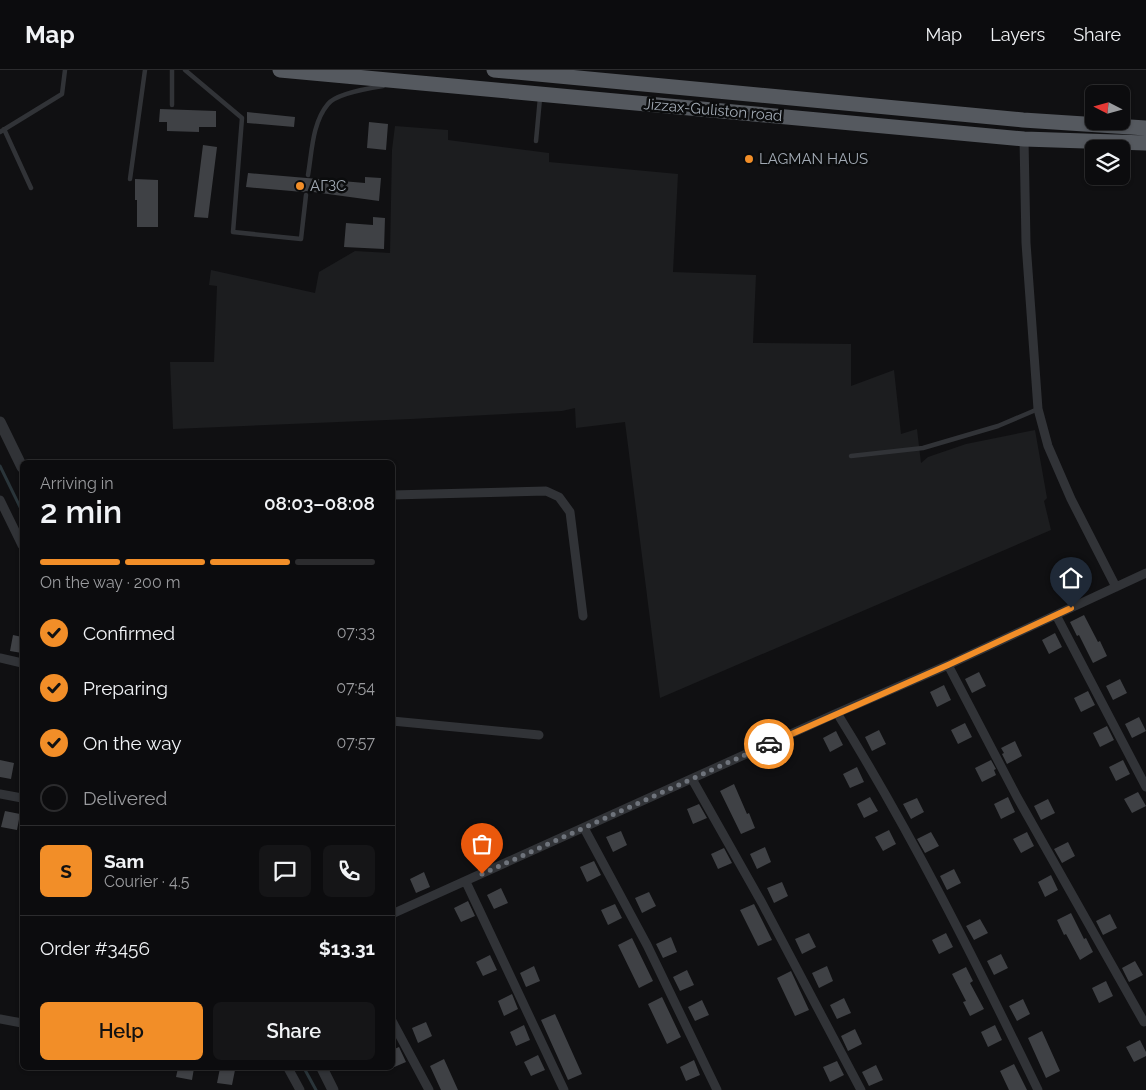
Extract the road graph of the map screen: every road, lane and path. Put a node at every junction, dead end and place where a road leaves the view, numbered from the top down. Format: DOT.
graph roads {
  1 [pos="65,70"];
  2 [pos="145,70"];
  3 [pos="172,70"];
  4 [pos="185,70"];
  5 [pos="280,70"];
  6 [pos="494,70"];
  7 [pos="542,75"];
  8 [pos="408,82"];
  9 [pos="540,94"];
  10 [pos="172,105"];
  11 [pos="1146,128"];
  12 [pos="2,131"];
  13 [pos="1024,139"];
  14 [pos="536,141"];
  15 [pos="1146,143"];
  16 [pos="308,175"];
  17 [pos="130,179"];
  18 [pos="31,188"];
  19 [pos="306,195"];
  20 [pos="1038,409"];
  21 [pos="0,422"];
  22 [pos="851,456"];
  23 [pos="20,463"];
  24 [pos="395,495"];
  25 [pos="0,500"];
  26 [pos="20,541"];
  27 [pos="1146,573"];
  28 [pos="1116,587"];
  29 [pos="1056,615"];
  30 [pos="583,616"];
  31 [pos="0,658"];
  32 [pos="20,663"];
  33 [pos="948,665"];
  34 [pos="837,713"];
  35 [pos="395,721"];
  36 [pos="539,735"];
  37 [pos="692,779"];
  38 [pos="1146,787"];
  39 [pos="0,794"];
  40 [pos="20,798"];
  41 [pos="584,828"];
  42 [pos="466,882"];
  43 [pos="395,913"];
  44 [pos="0,1020"];
  45 [pos="1144,1022"];
  46 [pos="20,1024"];
  47 [pos="395,1027"];
  48 [pos="289,1070"];
  49 [pos="323,1070"];
  50 [pos="300,1090"];
  51 [pos="334,1090"];
  52 [pos="429,1090"];
  53 [pos="564,1090"];
  54 [pos="717,1090"];
  55 [pos="861,1090"];
  56 [pos="1038,1090"];
  1 -- 12 [label="lane"];
  2 -- 17 [label="lane"];
  3 -- 10 [label="lane"];
  4 -- 19 [label="lane"];
  5 -- 8 [label="highway, Jizzax-Guliston road"];
  6 -- 7 [label="highway, Jizzax-Guliston road"];
  7 -- 9 [label="highway"];
  7 -- 11 [label="highway, Jizzax-Guliston road"];
  8 -- 9 [label="highway, Jizzax-Guliston road"];
  8 -- 16 [label="lane"];
  9 -- 13 [label="highway, Jizzax-Guliston road"];
  9 -- 14 [label="lane"];
  12 -- 18 [label="lane"];
  13 -- 15 [label="highway, Jizzax-Guliston road"];
  13 -- 20 [label="street"];
  20 -- 22 [label="lane"];
  20 -- 28 [label="street"];
  21 -- 23 [label="street"];
  24 -- 30 [label="street"];
  25 -- 26 [label="street"];
  27 -- 28 [label="street"];
  28 -- 29 [label="street"];
  29 -- 33 [label="street"];
  29 -- 38 [label="street"];
  31 -- 32 [label="street"];
  33 -- 34 [label="street"];
  33 -- 45 [label="street"];
  34 -- 37 [label="street"];
  34 -- 56 [label="street"];
  35 -- 36 [label="street"];
  37 -- 41 [label="street"];
  37 -- 55 [label="street"];
  39 -- 40 [label="street"];
  41 -- 42 [label="street"];
  41 -- 54 [label="street"];
  42 -- 43 [label="street"];
  42 -- 53 [label="street"];
  44 -- 46 [label="street"];
  47 -- 52 [label="street"];
  48 -- 50 [label="street"];
  49 -- 51 [label="street"];
}
